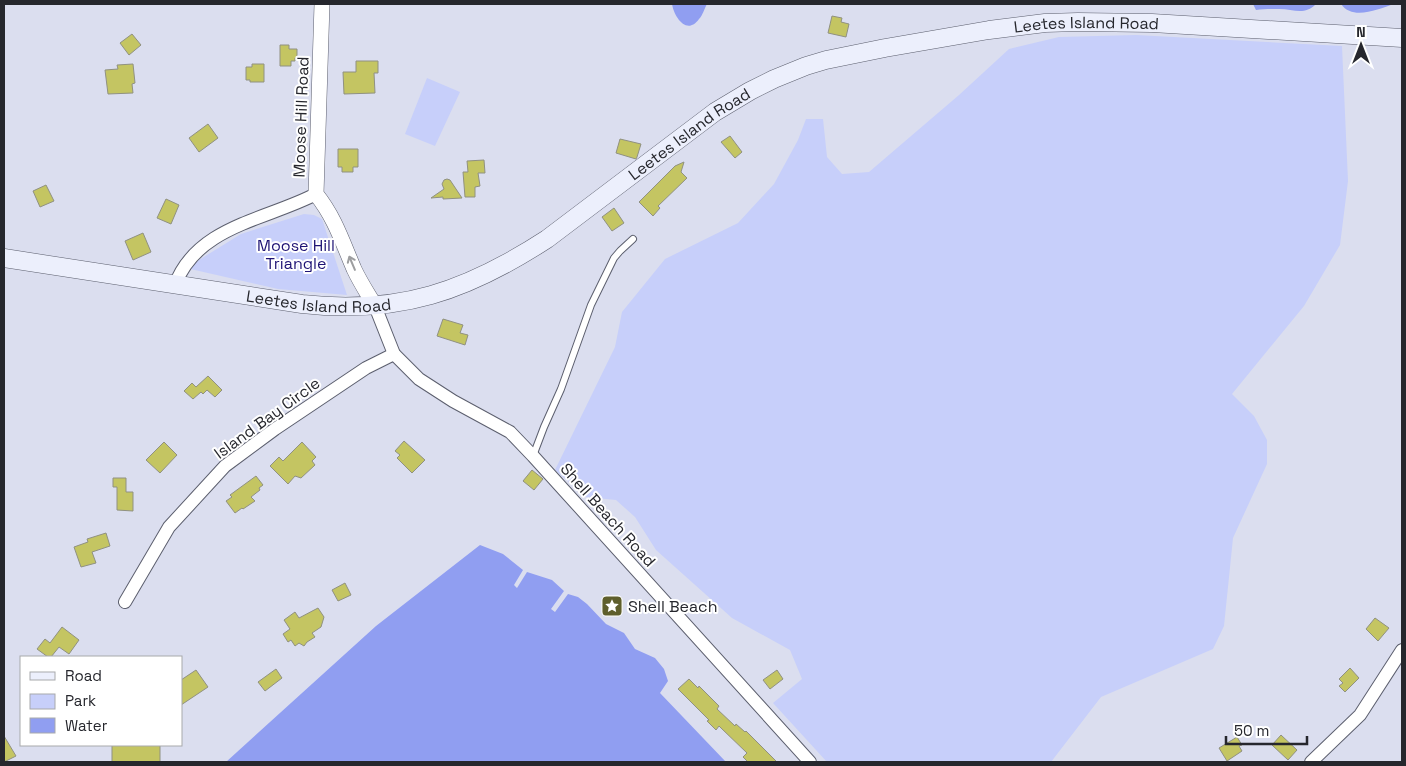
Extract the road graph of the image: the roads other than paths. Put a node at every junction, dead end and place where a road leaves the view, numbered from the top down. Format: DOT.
graph roads {
  1 [pos="322,4"];
  2 [pos="1402,38"];
  3 [pos="316,194"];
  4 [pos="632,239"];
  5 [pos="4,258"];
  6 [pos="175,285"];
  7 [pos="375,306"];
  8 [pos="394,354"];
  9 [pos="534,456"];
  10 [pos="125,602"];
  11 [pos="1402,650"];
  12 [pos="810,762"];
  13 [pos="1311,762"];
  1 -- 3 [label="street, Moose Hill Road"];
  2 -- 7 [label="main road, Leetes Island Road"];
  3 -- 6 [label="street"];
  7 -- 3 [label="street, Moose Hill Road, one-way"];
  4 -- 9 [label="lane"];
  5 -- 6 [label="main road, Leetes Island Road"];
  6 -- 7 [label="main road, Leetes Island Road"];
  7 -- 8 [label="street, Shell Beach Road"];
  8 -- 9 [label="street, Shell Beach Road"];
  8 -- 10 [label="street, Island Bay Circle"];
  9 -- 12 [label="street, Shell Beach Road"];
  11 -- 13 [label="street"];
}
